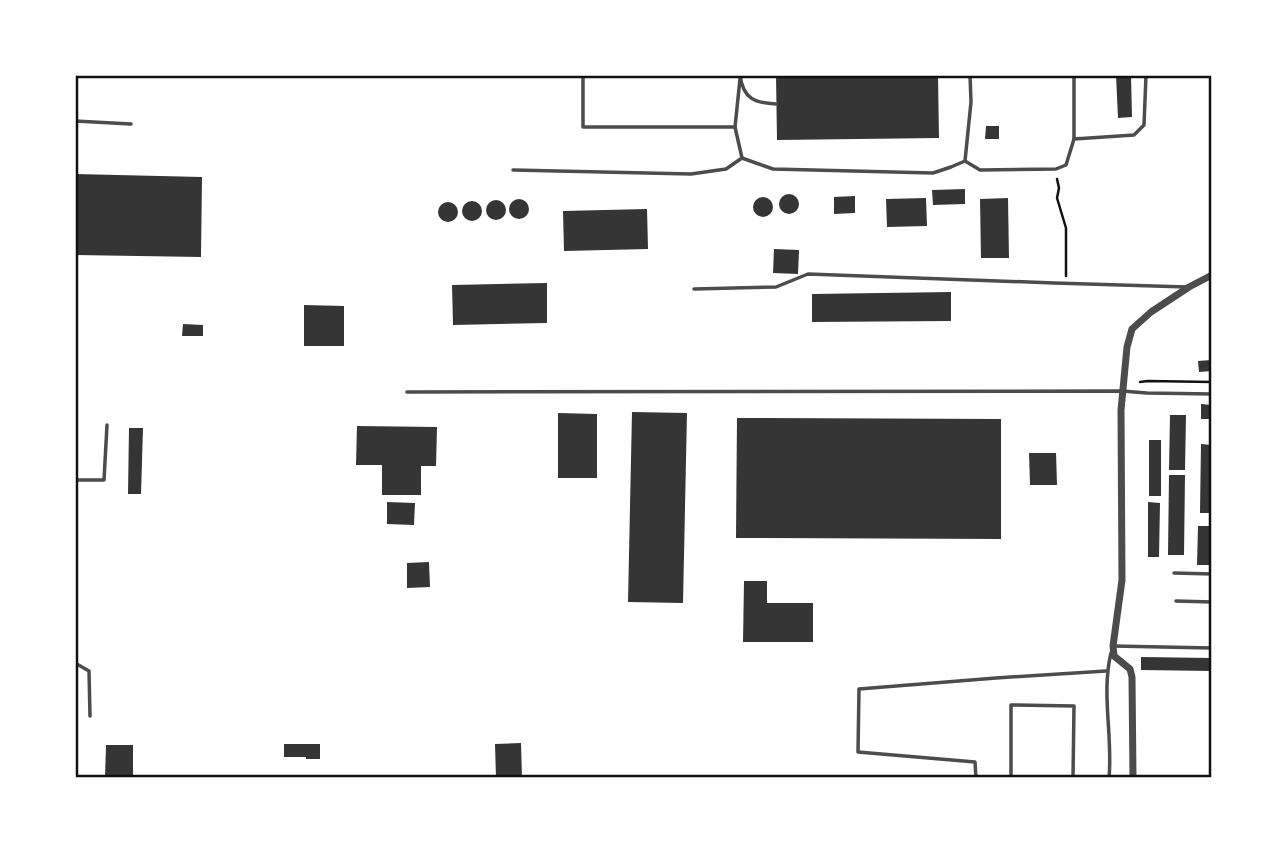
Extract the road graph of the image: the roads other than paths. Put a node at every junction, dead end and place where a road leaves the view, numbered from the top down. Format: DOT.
graph roads {
  1 [pos="583,75"];
  2 [pos="970,75"];
  3 [pos="1074,75"];
  4 [pos="1146,75"];
  5 [pos="740,77"];
  6 [pos="776,104"];
  7 [pos="75,121"];
  8 [pos="131,124"];
  9 [pos="735,127"];
  10 [pos="1074,139"];
  11 [pos="742,158"];
  12 [pos="965,161"];
  13 [pos="513,170"];
  14 [pos="1212,275"];
  15 [pos="1189,287"];
  16 [pos="694,289"];
  17 [pos="1122,387"];
  18 [pos="407,392"];
  19 [pos="1212,394"];
  20 [pos="107,425"];
  21 [pos="75,480"];
  22 [pos="1174,573"];
  23 [pos="1212,574"];
  24 [pos="1176,601"];
  25 [pos="1212,602"];
  26 [pos="1113,646"];
  27 [pos="1212,648"];
  28 [pos="75,663"];
  29 [pos="1106,671"];
  30 [pos="90,716"];
  31 [pos="976,778"];
  32 [pos="1011,778"];
  33 [pos="1073,778"];
  34 [pos="1109,778"];
  35 [pos="1133,778"];
  1 -- 9 [label="lane"];
  2 -- 12 [label="lane"];
  3 -- 10 [label="lane"];
  4 -- 10 [label="lane"];
  5 -- 6 [label="lane"];
  5 -- 9 [label="lane"];
  7 -- 8 [label="lane"];
  9 -- 11 [label="lane"];
  10 -- 12 [label="lane"];
  11 -- 12 [label="lane"];
  11 -- 13 [label="lane"];
  14 -- 15 [label="street"];
  15 -- 16 [label="lane"];
  15 -- 17 [label="street"];
  17 -- 18 [label="lane"];
  17 -- 19 [label="lane"];
  17 -- 26 [label="street"];
  20 -- 21 [label="lane"];
  22 -- 23 [label="lane"];
  24 -- 25 [label="lane"];
  26 -- 27 [label="lane"];
  26 -- 29 [label="lane"];
  26 -- 35 [label="street"];
  28 -- 30 [label="lane"];
  29 -- 31 [label="lane"];
  29 -- 34 [label="lane"];
  32 -- 33 [label="lane"];
}
